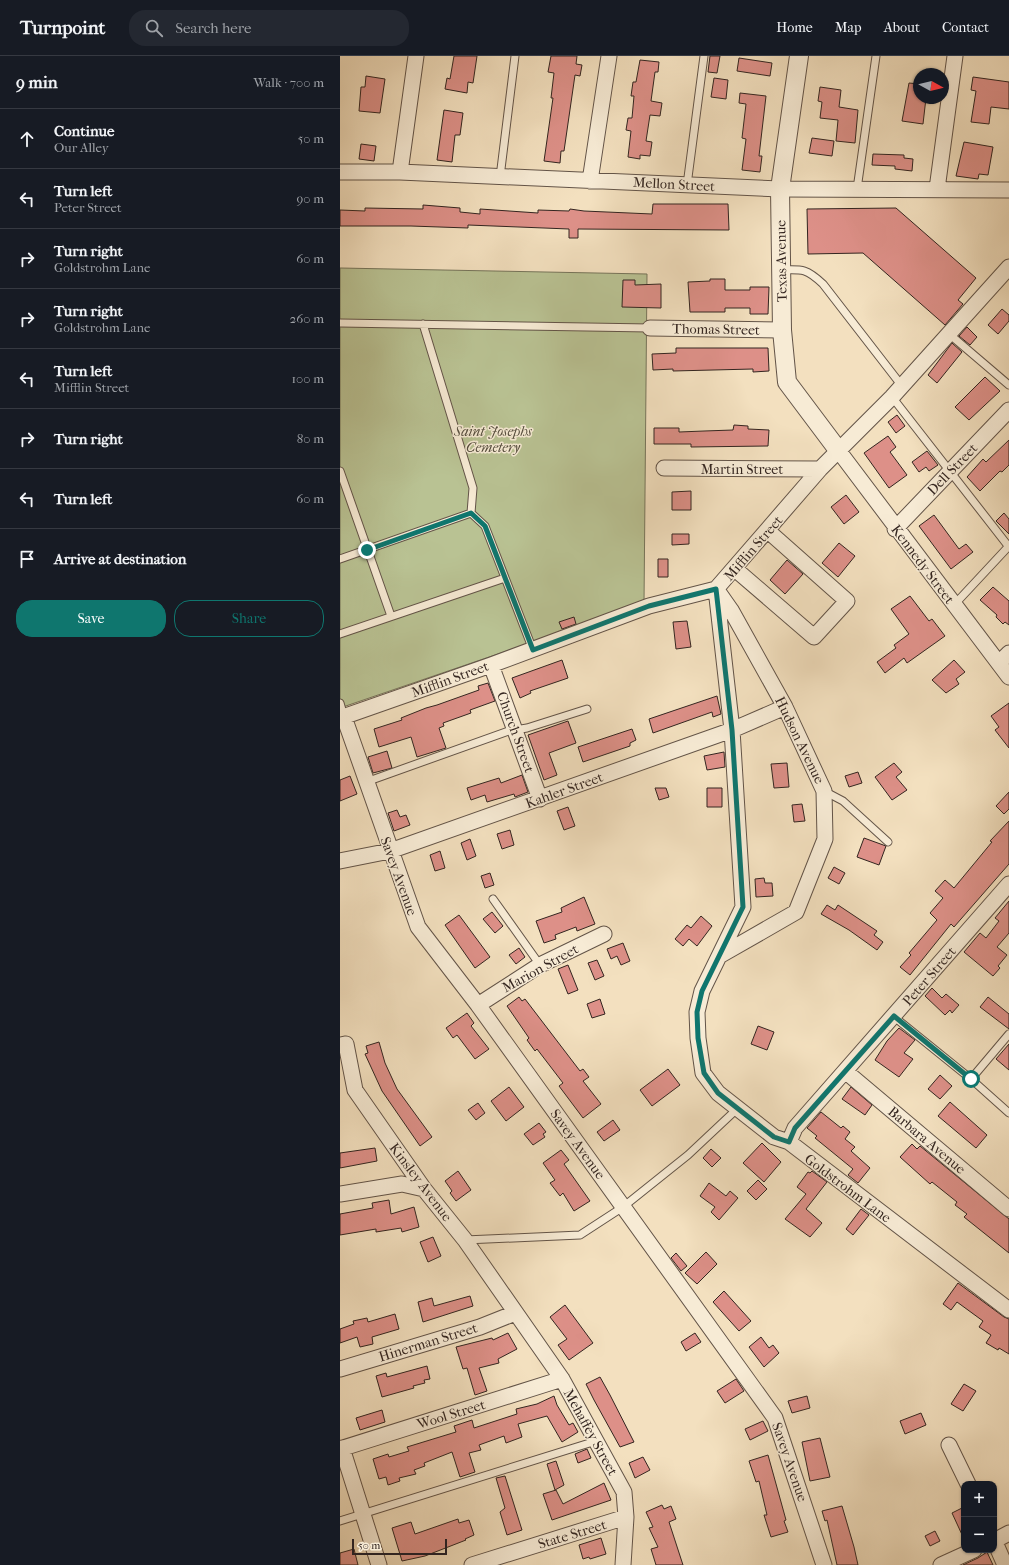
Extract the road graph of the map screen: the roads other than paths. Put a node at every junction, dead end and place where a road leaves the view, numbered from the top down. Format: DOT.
graph roads {
  1 [pos="416,56"];
  2 [pos="515,56"];
  3 [pos="609,56"];
  4 [pos="704,56"];
  5 [pos="799,56"];
  6 [pos="876,56"];
  7 [pos="955,56"];
  8 [pos="340,172"];
  9 [pos="400,172"];
  10 [pos="500,177"];
  11 [pos="590,181"];
  12 [pos="687,185"];
  13 [pos="780,189"];
  14 [pos="857,189"];
  15 [pos="937,189"];
  16 [pos="1009,190"];
  17 [pos="1009,266"];
  18 [pos="782,270"];
  19 [pos="1004,282"];
  20 [pos="340,323"];
  21 [pos="423,324"];
  22 [pos="650,328"];
  23 [pos="782,330"];
  24 [pos="948,333"];
  25 [pos="1009,385"];
  26 [pos="897,392"];
  27 [pos="1009,410"];
  28 [pos="838,450"];
  29 [pos="664,468"];
  30 [pos="820,469"];
  31 [pos="340,471"];
  32 [pos="949,471"];
  33 [pos="471,513"];
  34 [pos="895,529"];
  35 [pos="768,531"];
  36 [pos="1009,546"];
  37 [pos="367,550"];
  38 [pos="340,559"];
  39 [pos="735,569"];
  40 [pos="505,578"];
  41 [pos="716,589"];
  42 [pos="954,605"];
  43 [pos="391,616"];
  44 [pos="340,634"];
  45 [pos="533,650"];
  46 [pos="1009,653"];
  47 [pos="998,663"];
  48 [pos="491,665"];
  49 [pos="1009,678"];
  50 [pos="785,707"];
  51 [pos="587,709"];
  52 [pos="341,713"];
  53 [pos="515,730"];
  54 [pos="732,730"];
  55 [pos="366,782"];
  56 [pos="824,790"];
  57 [pos="540,799"];
  58 [pos="888,842"];
  59 [pos="390,851"];
  60 [pos="340,861"];
  61 [pos="1009,884"];
  62 [pos="493,899"];
  63 [pos="604,934"];
  64 [pos="721,955"];
  65 [pos="540,965"];
  66 [pos="478,1005"];
  67 [pos="894,1016"];
  68 [pos="1009,1034"];
  69 [pos="343,1044"];
  70 [pos="845,1071"];
  71 [pos="971,1079"];
  72 [pos="737,1109"];
  73 [pos="1009,1113"];
  74 [pos="789,1142"];
  75 [pos="424,1189"];
  76 [pos="340,1194"];
  77 [pos="623,1207"];
  78 [pos="1009,1209"];
  79 [pos="465,1240"];
  80 [pos="1009,1310"];
  81 [pos="515,1313"];
  82 [pos="340,1369"];
  83 [pos="562,1380"];
  84 [pos="596,1441"];
  85 [pos="949,1445"];
  86 [pos="341,1448"];
  87 [pos="967,1481"];
  88 [pos="363,1514"];
  89 [pos="626,1517"];
  90 [pos="340,1521"];
  91 [pos="1009,1533"];
  92 [pos="997,1539"];
  93 [pos="997,1547"];
  94 [pos="967,1553"];
  95 [pos="379,1565"];
  96 [pos="472,1565"];
  97 [pos="623,1565"];
  98 [pos="824,1565"];
  99 [pos="941,1565"];
  100 [pos="1005,1565"];
  1 -- 9 [label="street"];
  2 -- 10 [label="lane"];
  3 -- 11 [label="street"];
  4 -- 12 [label="lane"];
  5 -- 13 [label="street, Texas Avenue"];
  6 -- 14 [label="lane"];
  7 -- 15 [label="street"];
  8 -- 9 [label="street, Mellon Street"];
  9 -- 10 [label="street, Mellon Street"];
  10 -- 11 [label="street, Mellon Street"];
  11 -- 12 [label="street, Mellon Street"];
  12 -- 13 [label="street, Mellon Street"];
  13 -- 14 [label="street, Mellon Street"];
  13 -- 18 [label="street, Texas Avenue"];
  14 -- 15 [label="street, Mellon Street"];
  15 -- 16 [label="street, Mellon Street"];
  17 -- 19 [label="street, Mifflin Street"];
  18 -- 23 [label="street, Texas Avenue"];
  18 -- 26 [label="lane"];
  19 -- 24 [label="street, Mifflin Street"];
  20 -- 21 [label="lane"];
  21 -- 22 [label="lane"];
  21 -- 33 [label="lane"];
  22 -- 23 [label="street, Thomas Street"];
  23 -- 28 [label="street, Texas Avenue"];
  24 -- 25 [label="lane"];
  24 -- 26 [label="street, Mifflin Street"];
  26 -- 28 [label="street, Mifflin Street"];
  26 -- 32 [label="lane"];
  27 -- 32 [label="street, Dell Street"];
  28 -- 30 [label="street, Mifflin Street"];
  28 -- 34 [label="street, Kennedy Street"];
  29 -- 30 [label="street, Martin Street"];
  30 -- 35 [label="street, Mifflin Street"];
  31 -- 37 [label="lane"];
  32 -- 34 [label="street, Dell Street"];
  32 -- 36 [label="lane"];
  33 -- 37 [label="lane"];
  33 -- 40 [label="lane"];
  34 -- 42 [label="street, Kennedy Street"];
  35 -- 39 [label="street, Mifflin Street"];
  35 -- 39 [label="street"];
  36 -- 42 [label="lane"];
  37 -- 38 [label="lane"];
  37 -- 43 [label="lane"];
  39 -- 41 [label="street, Mifflin Street"];
  40 -- 43 [label="lane"];
  40 -- 45 [label="lane"];
  41 -- 45 [label="street, Mifflin Street"];
  41 -- 50 [label="street, Hudson Avenue"];
  41 -- 54 [label="street, Goldstrohm Lane"];
  42 -- 47 [label="street, Kennedy Street"];
  43 -- 44 [label="lane"];
  45 -- 48 [label="street, Mifflin Street"];
  46 -- 47 [label="street"];
  47 -- 49 [label="street, Kennedy Street"];
  48 -- 52 [label="street, Mifflin Street"];
  48 -- 53 [label="street, Church Street"];
  50 -- 54 [label="street, Kahler Street"];
  50 -- 56 [label="street, Hudson Avenue"];
  51 -- 53 [label="lane"];
  52 -- 55 [label="street, Savey Avenue"];
  53 -- 55 [label="lane"];
  53 -- 57 [label="street, Church Street"];
  54 -- 57 [label="street, Kahler Street"];
  54 -- 64 [label="street, Goldstrohm Lane"];
  55 -- 59 [label="street, Savey Avenue"];
  56 -- 58 [label="lane"];
  56 -- 64 [label="street, Hudson Avenue"];
  57 -- 59 [label="street, Kahler Street"];
  59 -- 60 [label="street, Kahler Street"];
  59 -- 66 [label="street, Savey Avenue"];
  61 -- 67 [label="street, Peter Street"];
  62 -- 65 [label="lane"];
  63 -- 65 [label="street, Marion Street"];
  64 -- 72 [label="street, Goldstrohm Lane"];
  65 -- 66 [label="street, Marion Street"];
  66 -- 77 [label="street, Savey Avenue"];
  67 -- 70 [label="street, Peter Street"];
  67 -- 71 [label="lane"];
  68 -- 71 [label="lane"];
  69 -- 75 [label="street, Kinsley Avenue"];
  70 -- 74 [label="street, Peter Street"];
  70 -- 78 [label="street, Barbara Avenue"];
  71 -- 73 [label="lane"];
  72 -- 74 [label="street, Goldstrohm Lane"];
  72 -- 77 [label="lane"];
  74 -- 80 [label="street, Goldstrohm Lane"];
  75 -- 76 [label="street"];
  75 -- 79 [label="street, Kinsley Avenue"];
  77 -- 79 [label="lane"];
  77 -- 98 [label="street, Savey Avenue"];
  79 -- 81 [label="street, Kinsley Avenue"];
  81 -- 82 [label="street, Hinerman Street"];
  81 -- 83 [label="street, Mehaffey Street"];
  83 -- 84 [label="street, Mehaffey Street"];
  83 -- 86 [label="street, Wool Street"];
  84 -- 88 [label="lane"];
  84 -- 89 [label="street, Mehaffey Street"];
  85 -- 87 [label="street"];
  86 -- 88 [label="street"];
  88 -- 90 [label="lane"];
  88 -- 95 [label="street"];
  89 -- 96 [label="street, State Street"];
  89 -- 97 [label="street, Mehaffey Street"];
  91 -- 92 [label="street"];
  93 -- 100 [label="street"];
  94 -- 99 [label="street"];
}
